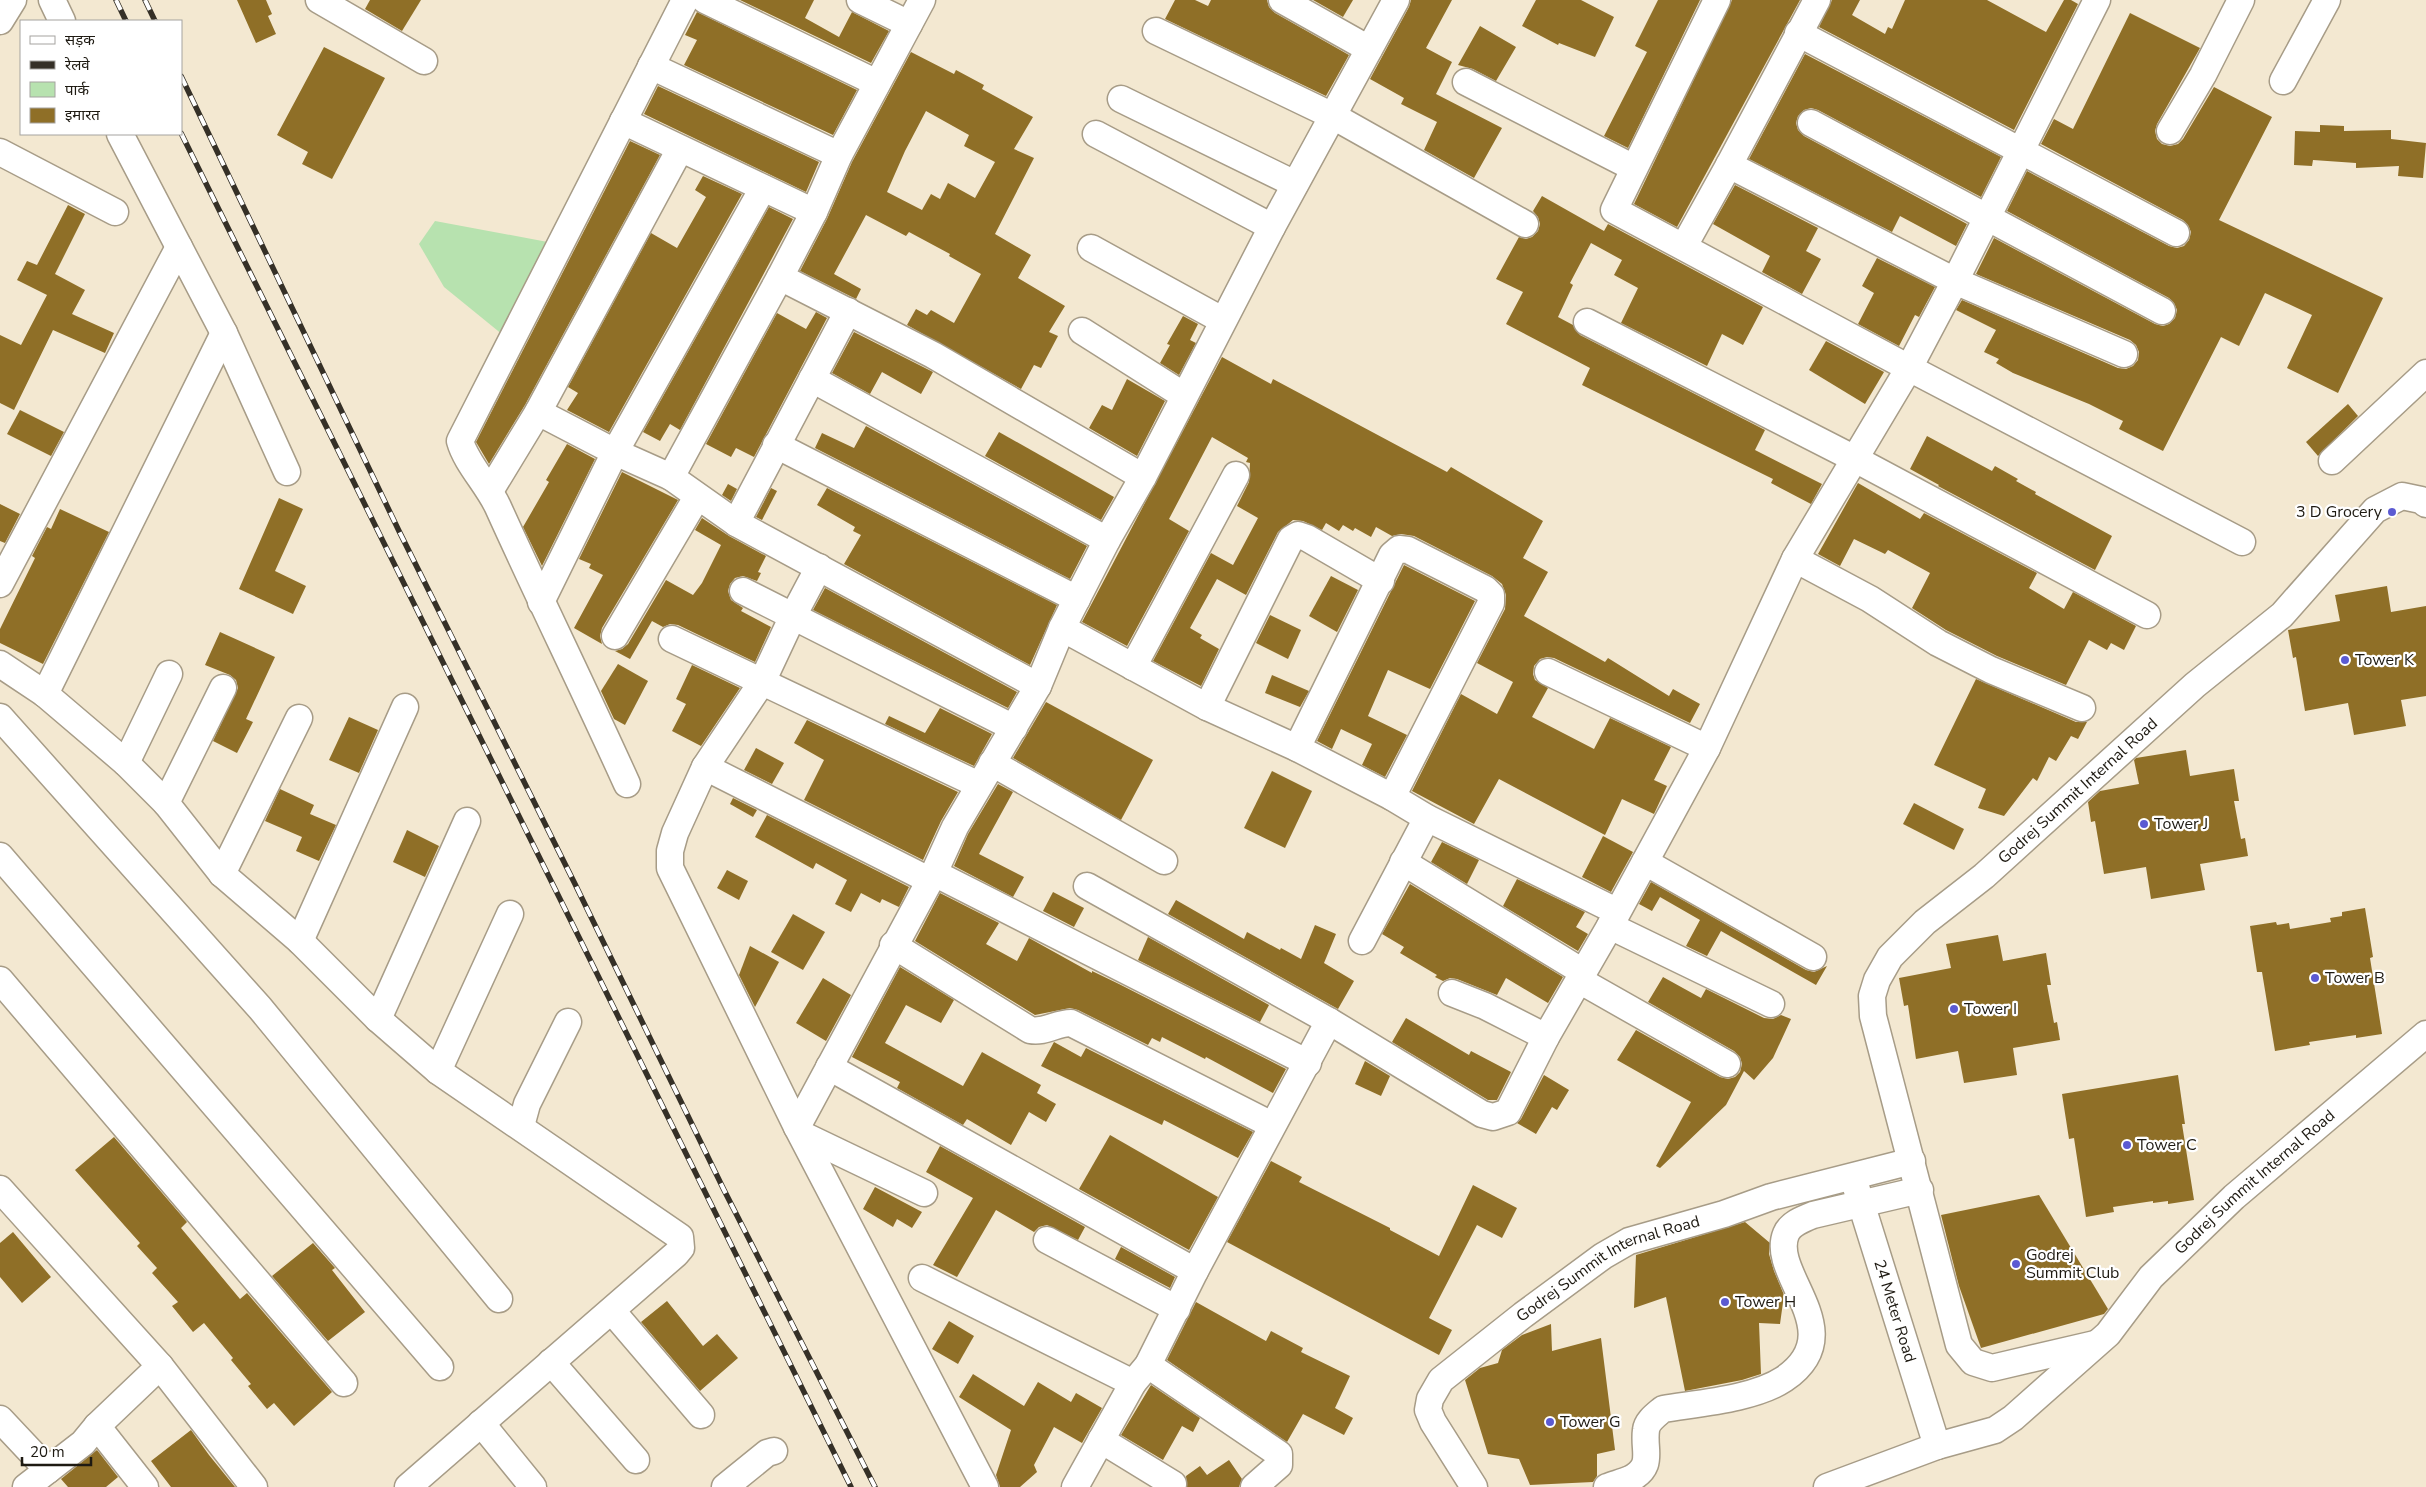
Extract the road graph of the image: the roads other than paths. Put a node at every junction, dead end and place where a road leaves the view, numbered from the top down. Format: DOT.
graph roads {
  1 [pos="13,0"];
  2 [pos="52,0"];
  3 [pos="319,0"];
  4 [pos="685,0"];
  5 [pos="705,0"];
  6 [pos="860,0"];
  7 [pos="922,0"];
  8 [pos="1282,0"];
  9 [pos="1396,0"];
  10 [pos="1717,0"];
  11 [pos="2096,0"];
  12 [pos="2241,0"];
  13 [pos="2327,0"];
  14 [pos="1815,1"];
  15 [pos="62,20"];
  16 [pos="0,21"];
  17 [pos="909,24"];
  18 [pos="1156,31"];
  19 [pos="1798,33"];
  20 [pos="1369,49"];
  21 [pos="424,61"];
  22 [pos="651,66"];
  23 [pos="2283,81"];
  24 [pos="1466,82"];
  25 [pos="877,83"];
  26 [pos="1121,99"];
  27 [pos="1333,116"];
  28 [pos="623,121"];
  29 [pos="1811,123"];
  30 [pos="2170,131"];
  31 [pos="1096,134"];
  32 [pos="121,135"];
  33 [pos="680,149"];
  34 [pos="2022,150"];
  35 [pos="0,152"];
  36 [pos="839,155"];
  37 [pos="1729,165"];
  38 [pos="1634,168"];
  39 [pos="1295,184"];
  40 [pos="763,188"];
  41 [pos="115,212"];
  42 [pos="814,212"];
  43 [pos="1988,216"];
  44 [pos="1525,224"];
  45 [pos="1272,227"];
  46 [pos="2176,233"];
  47 [pos="1684,246"];
  48 [pos="179,247"];
  49 [pos="1091,248"];
  50 [pos="780,277"];
  51 [pos="1956,281"];
  52 [pos="848,311"];
  53 [pos="2162,311"];
  54 [pos="1222,320"];
  55 [pos="1587,322"];
  56 [pos="1082,331"];
  57 [pos="224,333"];
  58 [pos="2124,354"];
  59 [pos="1909,368"];
  60 [pos="2426,373"];
  61 [pos="812,379"];
  62 [pos="1183,395"];
  63 [pos="538,412"];
  64 [pos="776,445"];
  65 [pos="615,452"];
  66 [pos="1855,459"];
  67 [pos="2332,461"];
  68 [pos="287,472"];
  69 [pos="1236,475"];
  70 [pos="671,477"];
  71 [pos="1142,477"];
  72 [pos="490,491"];
  73 [pos="697,497"];
  74 [pos="2426,504"];
  75 [pos="736,523"];
  76 [pos="1107,540"];
  77 [pos="2242,542"];
  78 [pos="1795,559"];
  79 [pos="819,567"];
  80 [pos="1381,582"];
  81 [pos="0,584"];
  82 [pos="743,591"];
  83 [pos="1077,599"];
  84 [pos="541,602"];
  85 [pos="2147,615"];
  86 [pos="792,618"];
  87 [pos="1062,628"];
  88 [pos="614,636"];
  89 [pos="672,639"];
  90 [pos="0,664"];
  91 [pos="1133,667"];
  92 [pos="1548,672"];
  93 [pos="170,674"];
  94 [pos="762,682"];
  95 [pos="1038,686"];
  96 [pos="223,688"];
  97 [pos="45,694"];
  98 [pos="404,707"];
  99 [pos="1207,707"];
  100 [pos="2082,708"];
  101 [pos="0,717"];
  102 [pos="299,718"];
  103 [pos="1014,728"];
  104 [pos="1296,748"];
  105 [pos="1707,748"];
  106 [pos="126,763"];
  107 [pos="705,767"];
  108 [pos="986,774"];
  109 [pos="627,784"];
  110 [pos="1392,797"];
  111 [pos="166,803"];
  112 [pos="1426,818"];
  113 [pos="467,821"];
  114 [pos="0,856"];
  115 [pos="1164,861"];
  116 [pos="1403,862"];
  117 [pos="1644,862"];
  118 [pos="222,874"];
  119 [pos="932,876"];
  120 [pos="1087,886"];
  121 [pos="510,914"];
  122 [pos="1613,919"];
  123 [pos="300,941"];
  124 [pos="1362,942"];
  125 [pos="893,945"];
  126 [pos="1813,957"];
  127 [pos="1581,976"];
  128 [pos="0,980"];
  129 [pos="1452,993"];
  130 [pos="1771,1004"];
  131 [pos="378,1019"];
  132 [pos="1329,1021"];
  133 [pos="568,1022"];
  134 [pos="2426,1034"];
  135 [pos="1546,1037"];
  136 [pos="1308,1063"];
  137 [pos="1727,1064"];
  138 [pos="829,1066"];
  139 [pos="438,1071"];
  140 [pos="1272,1125"];
  141 [pos="521,1126"];
  142 [pos="800,1131"];
  143 [pos="1912,1161"];
  144 [pos="1854,1176"];
  145 [pos="0,1189"];
  146 [pos="1920,1190"];
  147 [pos="924,1193"];
  148 [pos="1860,1204"];
  149 [pos="1046,1240"];
  150 [pos="1195,1271"];
  151 [pos="922,1278"];
  152 [pos="499,1299"];
  153 [pos="1177,1309"];
  154 [pos="612,1311"];
  155 [pos="2095,1344"];
  156 [pos="551,1362"];
  157 [pos="160,1366"];
  158 [pos="440,1367"];
  159 [pos="1140,1374"];
  160 [pos="344,1384"];
  161 [pos="701,1415"];
  162 [pos="0,1419"];
  163 [pos="481,1423"];
  164 [pos="97,1426"];
  165 [pos="1101,1440"];
  166 [pos="1938,1446"];
  167 [pos="774,1451"];
  168 [pos="636,1460"];
  169 [pos="48,1470"];
  170 [pos="417,1484"];
  171 [pos="1173,1484"];
  172 [pos="26,1487"];
  173 [pos="145,1487"];
  174 [pos="254,1487"];
  175 [pos="533,1487"];
  176 [pos="725,1487"];
  177 [pos="985,1487"];
  178 [pos="1075,1487"];
  179 [pos="1254,1487"];
  180 [pos="1474,1487"];
  181 [pos="1607,1487"];
  182 [pos="1827,1487"];
  1 -- 16 [label="street"];
  2 -- 15 [label="street"];
  3 -- 21 [label="street"];
  4 -- 22 [label="street"];
  5 -- 25 [label="street"];
  6 -- 17 [label="street"];
  7 -- 17 [label="street"];
  8 -- 20 [label="street"];
  9 -- 20 [label="street"];
  10 -- 38 [label="street"];
  11 -- 34 [label="street"];
  12 -- 30 [label="street"];
  13 -- 23 [label="street"];
  14 -- 19 [label="street"];
  17 -- 25 [label="street"];
  18 -- 27 [label="street"];
  19 -- 34 [label="street"];
  19 -- 37 [label="street"];
  20 -- 27 [label="street"];
  22 -- 28 [label="street"];
  22 -- 36 [label="street"];
  24 -- 38 [label="street"];
  25 -- 36 [label="street"];
  26 -- 39 [label="street"];
  27 -- 39 [label="street"];
  27 -- 44 [label="street"];
  28 -- 33 [label="street"];
  28 -- 72 [label="street"];
  29 -- 43 [label="street"];
  31 -- 45 [label="street"];
  32 -- 48 [label="street"];
  33 -- 40 [label="street"];
  33 -- 63 [label="street"];
  34 -- 43 [label="street"];
  34 -- 46 [label="street"];
  35 -- 41 [label="street"];
  36 -- 42 [label="street"];
  37 -- 47 [label="street"];
  37 -- 51 [label="street"];
  38 -- 47 [label="street"];
  39 -- 45 [label="street"];
  40 -- 42 [label="street"];
  40 -- 65 [label="street"];
  42 -- 50 [label="street"];
  43 -- 51 [label="street"];
  43 -- 53 [label="street"];
  45 -- 54 [label="street"];
  47 -- 59 [label="street"];
  48 -- 57 [label="street"];
  48 -- 81 [label="street"];
  49 -- 54 [label="street"];
  50 -- 52 [label="street"];
  50 -- 70 [label="street"];
  51 -- 58 [label="street"];
  51 -- 59 [label="street"];
  52 -- 61 [label="street"];
  52 -- 71 [label="street"];
  54 -- 62 [label="street"];
  55 -- 66 [label="street"];
  56 -- 62 [label="street"];
  57 -- 68 [label="street"];
  57 -- 97 [label="street"];
  59 -- 66 [label="street"];
  59 -- 77 [label="street"];
  60 -- 67 [label="street"];
  61 -- 64 [label="street"];
  61 -- 76 [label="street"];
  62 -- 71 [label="street"];
  63 -- 65 [label="street"];
  63 -- 72 [label="street"];
  64 -- 75 [label="street"];
  64 -- 83 [label="street"];
  65 -- 70 [label="street"];
  65 -- 84 [label="street"];
  66 -- 78 [label="street"];
  66 -- 85 [label="street"];
  69 -- 91 [label="street"];
  70 -- 73 [label="street"];
  71 -- 76 [label="street"];
  72 -- 84 [label="street"];
  73 -- 75 [label="street"];
  73 -- 88 [label="street"];
  74 -- 143 [label="street, Godrej Summit Internal Road"];
  75 -- 79 [label="street"];
  76 -- 83 [label="street"];
  78 -- 100 [label="street"];
  78 -- 105 [label="street"];
  79 -- 86 [label="street"];
  79 -- 95 [label="street"];
  80 -- 99 [label="street"];
  80 -- 104 [label="street"];
  80 -- 110 [label="street"];
  82 -- 86 [label="street"];
  83 -- 87 [label="street"];
  84 -- 109 [label="street"];
  86 -- 94 [label="street"];
  86 -- 103 [label="street"];
  87 -- 91 [label="street"];
  87 -- 95 [label="street"];
  89 -- 94 [label="street"];
  90 -- 97 [label="street"];
  91 -- 99 [label="street"];
  92 -- 105 [label="street"];
  93 -- 106 [label="street"];
  94 -- 107 [label="street"];
  94 -- 108 [label="street"];
  95 -- 103 [label="street"];
  96 -- 111 [label="street"];
  97 -- 106 [label="street"];
  98 -- 123 [label="street"];
  99 -- 104 [label="street"];
  101 -- 152 [label="street"];
  102 -- 118 [label="street"];
  103 -- 108 [label="street"];
  104 -- 110 [label="street"];
  105 -- 117 [label="street"];
  106 -- 111 [label="street"];
  107 -- 119 [label="street"];
  107 -- 142 [label="street"];
  108 -- 115 [label="street"];
  108 -- 119 [label="street"];
  110 -- 112 [label="street"];
  111 -- 118 [label="street"];
  112 -- 116 [label="street"];
  112 -- 122 [label="street"];
  113 -- 131 [label="street"];
  114 -- 158 [label="street"];
  116 -- 124 [label="street"];
  116 -- 127 [label="street"];
  117 -- 122 [label="street"];
  117 -- 126 [label="street"];
  118 -- 123 [label="street"];
  119 -- 125 [label="street"];
  119 -- 136 [label="street"];
  120 -- 132 [label="street"];
  121 -- 139 [label="street"];
  122 -- 127 [label="street"];
  122 -- 130 [label="street"];
  123 -- 131 [label="street"];
  125 -- 138 [label="street"];
  125 -- 140 [label="street"];
  127 -- 135 [label="street"];
  127 -- 137 [label="street"];
  128 -- 160 [label="street"];
  129 -- 135 [label="street"];
  131 -- 139 [label="street"];
  132 -- 135 [label="street"];
  132 -- 136 [label="street"];
  133 -- 141 [label="street"];
  134 -- 155 [label="street, Godrej Summit Internal Road"];
  136 -- 140 [label="street"];
  138 -- 142 [label="street"];
  138 -- 150 [label="street"];
  139 -- 141 [label="street"];
  140 -- 150 [label="street"];
  141 -- 154 [label="street"];
  142 -- 147 [label="street"];
  142 -- 177 [label="street"];
  143 -- 144 [label="street, Godrej Summit Internal Road"];
  143 -- 146 [label="street, Godrej Summit Internal Road"];
  144 -- 148 [label="street, 24 Meter Road"];
  144 -- 180 [label="street, Godrej Summit Internal Road"];
  145 -- 157 [label="street"];
  146 -- 148 [label="street"];
  146 -- 155 [label="street, Godrej Summit Internal Road"];
  148 -- 166 [label="street, 24 Meter Road"];
  148 -- 181 [label="street"];
  149 -- 153 [label="street"];
  150 -- 153 [label="street"];
  151 -- 159 [label="street"];
  153 -- 159 [label="street"];
  154 -- 156 [label="street"];
  154 -- 161 [label="street"];
  155 -- 166 [label="street, Godrej Summit Internal Road"];
  156 -- 163 [label="street"];
  156 -- 168 [label="street"];
  157 -- 164 [label="street"];
  157 -- 174 [label="street"];
  159 -- 165 [label="street"];
  159 -- 179 [label="street"];
  162 -- 169 [label="street"];
  163 -- 170 [label="street"];
  163 -- 175 [label="street"];
  164 -- 169 [label="street"];
  164 -- 173 [label="street"];
  165 -- 171 [label="street"];
  165 -- 178 [label="street"];
  166 -- 182 [label="street"];
  167 -- 176 [label="street"];
  169 -- 172 [label="street"];
}
